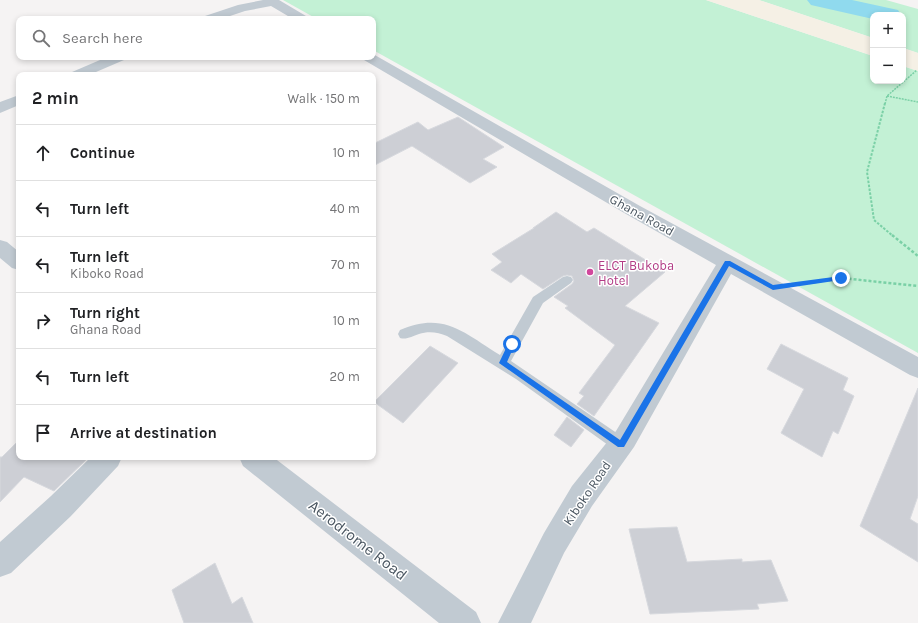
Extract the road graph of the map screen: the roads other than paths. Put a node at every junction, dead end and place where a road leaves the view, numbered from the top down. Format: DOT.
graph roads {
  1 [pos="272,1"];
  2 [pos="218,16"];
  3 [pos="297,16"];
  4 [pos="112,60"];
  5 [pos="374,60"];
  6 [pos="84,72"];
  7 [pos="16,101"];
  8 [pos="0,108"];
  9 [pos="0,247"];
  10 [pos="16,260"];
  11 [pos="728,263"];
  12 [pos="567,280"];
  13 [pos="405,334"];
  14 [pos="503,363"];
  15 [pos="918,368"];
  16 [pos="621,445"];
  17 [pos="106,460"];
  18 [pos="256,460"];
  19 [pos="0,562"];
  20 [pos="465,623"];
  21 [pos="514,623"];
  1 -- 2 [label="street"];
  1 -- 3 [label="street"];
  4 -- 6 [label="street"];
  5 -- 11 [label="street, Ghana Road"];
  7 -- 8 [label="street"];
  9 -- 10 [label="street"];
  11 -- 15 [label="street, Ghana Road"];
  11 -- 16 [label="street, Kiboko Road"];
  12 -- 14 [label="lane"];
  13 -- 14 [label="lane"];
  14 -- 16 [label="lane"];
  16 -- 21 [label="street, Kiboko Road"];
  17 -- 19 [label="street"];
  18 -- 20 [label="street, Aerodrome Road"];
}
